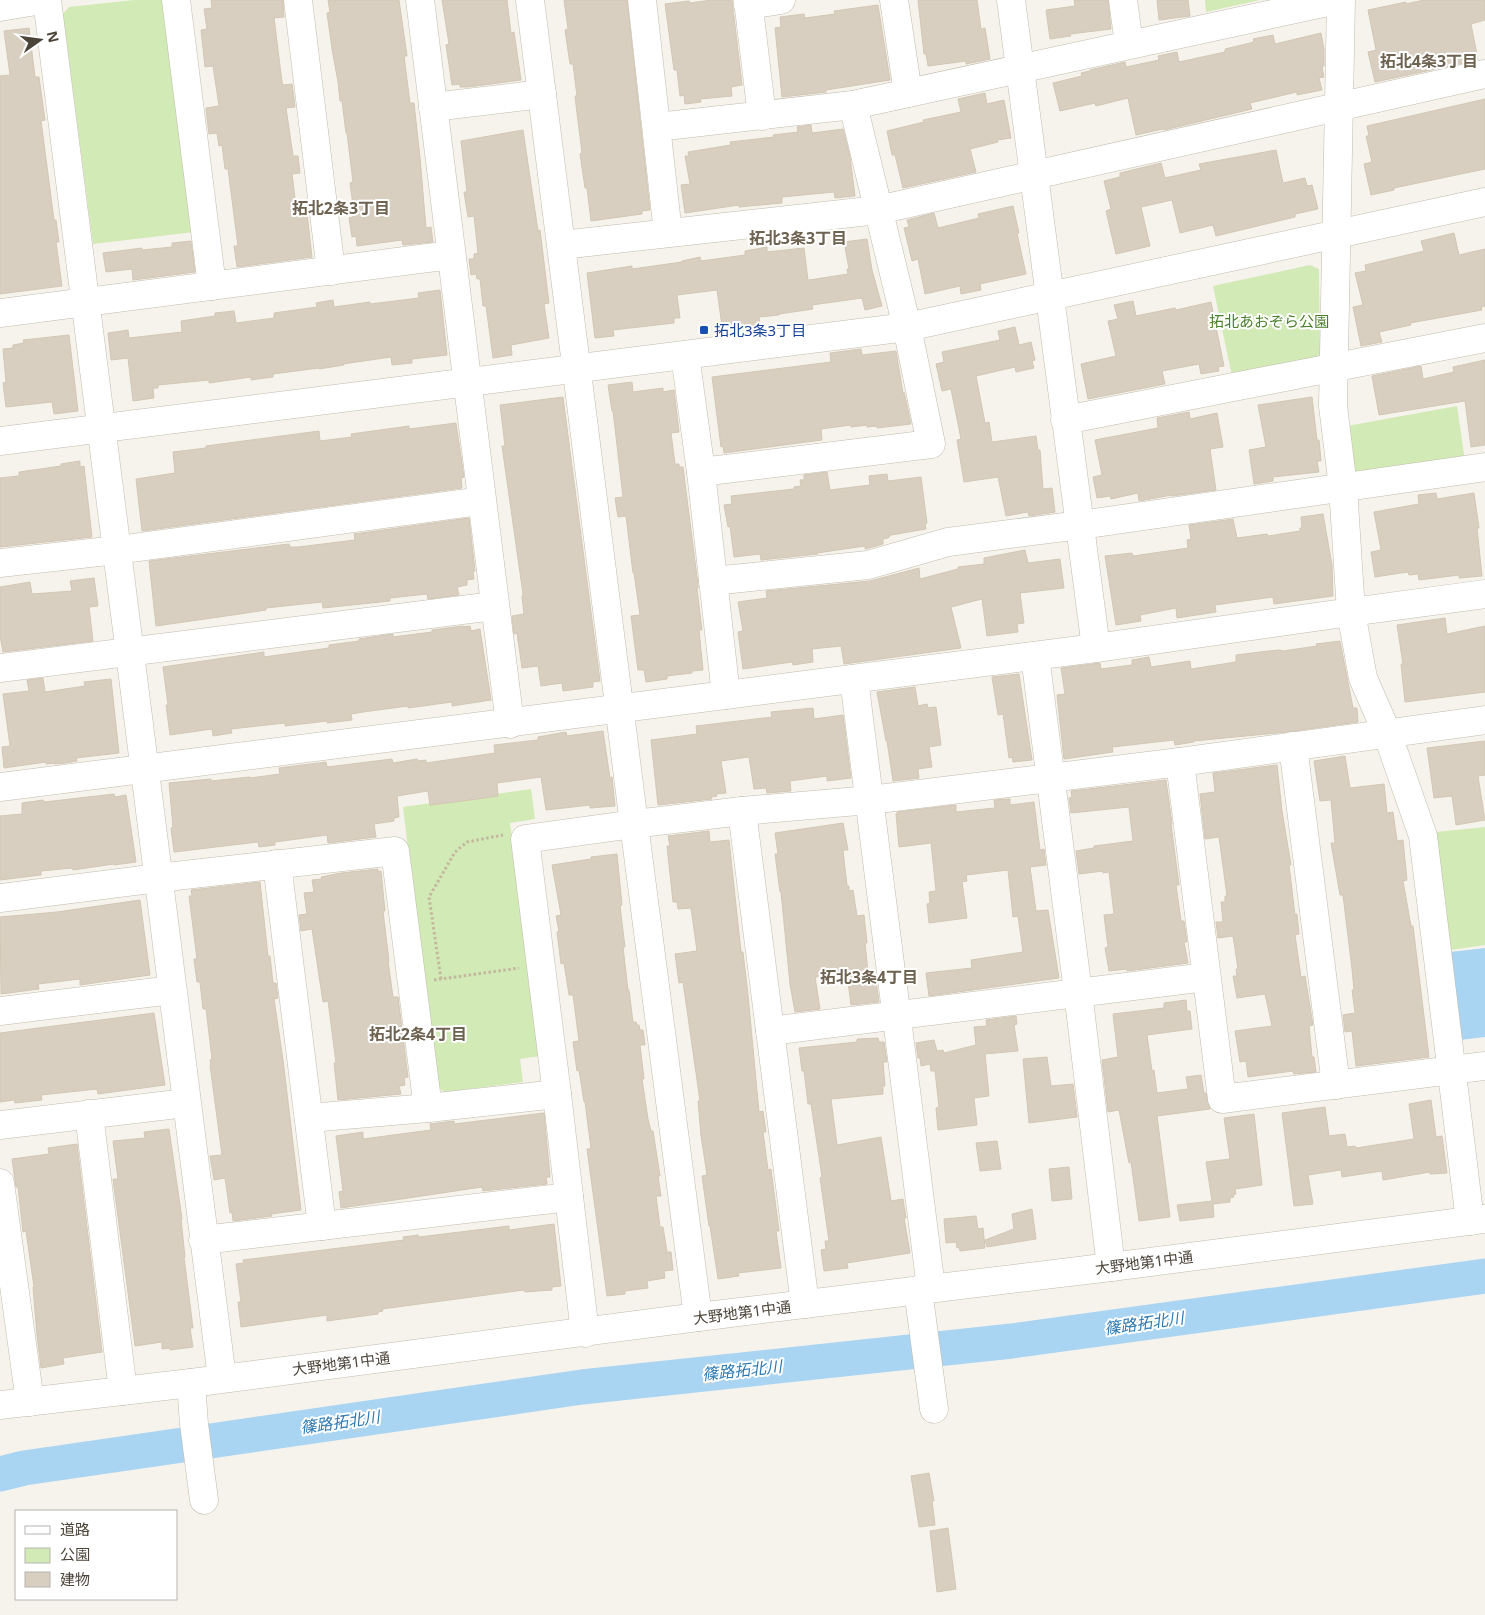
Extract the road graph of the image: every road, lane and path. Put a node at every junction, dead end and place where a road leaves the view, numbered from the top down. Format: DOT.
graph roads {
  1 [pos="42,0"];
  2 [pos="47,0"];
  3 [pos="176,0"];
  4 [pos="298,0"];
  5 [pos="420,0"];
  6 [pos="530,0"];
  7 [pos="642,0"];
  8 [pos="781,0"];
  9 [pos="894,0"];
  10 [pos="1011,0"];
  11 [pos="1123,0"];
  12 [pos="1339,0"];
  13 [pos="748,2"];
  14 [pos="0,7"];
  15 [pos="1129,44"];
  16 [pos="1020,68"];
  17 [pos="1485,74"];
  18 [pos="908,93"];
  19 [pos="542,94"];
  20 [pos="853,105"];
  21 [pos="433,107"];
  22 [pos="1339,107"];
  23 [pos="762,116"];
  24 [pos="657,127"];
  25 [pos="1035,176"];
  26 [pos="1485,202"];
  27 [pos="878,210"];
  28 [pos="668,233"];
  29 [pos="1338,234"];
  30 [pos="562,245"];
  31 [pos="451,256"];
  32 [pos="331,271"];
  33 [pos="212,286"];
  34 [pos="1051,296"];
  35 [pos="85,302"];
  36 [pos="0,313"];
  37 [pos="907,327"];
  38 [pos="1485,338"];
  39 [pos="686,355"];
  40 [pos="1334,366"];
  41 [pos="577,368"];
  42 [pos="467,383"];
  43 [pos="1066,420"];
  44 [pos="101,430"];
  45 [pos="0,441"];
  46 [pos="1485,467"];
  47 [pos="701,472"];
  48 [pos="1342,487"];
  49 [pos="481,501"];
  50 [pos="1080,525"];
  51 [pos="117,550"];
  52 [pos="0,563"];
  53 [pos="713,581"];
  54 [pos="1485,594"];
  55 [pos="494,606"];
  56 [pos="1351,612"];
  57 [pos="1096,648"];
  58 [pos="129,653"];
  59 [pos="1035,656"];
  60 [pos="0,668"];
  61 [pos="854,678"];
  62 [pos="726,695"];
  63 [pos="620,710"];
  64 [pos="1485,720"];
  65 [pos="510,724"];
  66 [pos="1387,733"];
  67 [pos="1293,746"];
  68 [pos="1180,762"];
  69 [pos="144,769"];
  70 [pos="1050,777"];
  71 [pos="0,787"];
  72 [pos="870,800"];
  73 [pos="742,811"];
  74 [pos="634,824"];
  75 [pos="504,835"];
  76 [pos="277,864"];
  77 [pos="158,878"];
  78 [pos="0,898"];
  79 [pos="523,968"];
  80 [pos="1206,977"];
  81 [pos="441,979"];
  82 [pos="432,980"];
  83 [pos="172,990"];
  84 [pos="1078,992"];
  85 [pos="0,1011"];
  86 [pos="898,1016"];
  87 [pos="770,1031"];
  88 [pos="1485,1066"];
  89 [pos="1452,1070"];
  90 [pos="1336,1085"];
  91 [pos="557,1094"];
  92 [pos="186,1103"];
  93 [pos="428,1108"];
  94 [pos="88,1114"];
  95 [pos="309,1118"];
  96 [pos="0,1125"];
  97 [pos="0,1183"];
  98 [pos="569,1197"];
  99 [pos="1478,1220"];
  100 [pos="322,1226"];
  101 [pos="203,1240"];
  102 [pos="1111,1267"];
  103 [pos="925,1289"];
  104 [pos="805,1304"];
  105 [pos="698,1317"];
  106 [pos="585,1333"];
  107 [pos="222,1378"];
  108 [pos="191,1383"];
  109 [pos="123,1391"];
  110 [pos="30,1402"];
  111 [pos="0,1405"];
  112 [pos="934,1409"];
  113 [pos="204,1500"];
  1 -- 14 [label="street"];
  2 -- 35 [label="street"];
  3 -- 33 [label="street"];
  4 -- 32 [label="street"];
  5 -- 21 [label="street"];
  6 -- 19 [label="street"];
  7 -- 24 [label="street"];
  8 -- 13 [label="street"];
  9 -- 18 [label="street"];
  10 -- 16 [label="street"];
  11 -- 15 [label="street"];
  12 -- 15 [label="street"];
  12 -- 22 [label="street"];
  13 -- 23 [label="street"];
  15 -- 16 [label="street"];
  16 -- 18 [label="street"];
  16 -- 25 [label="street"];
  17 -- 22 [label="street"];
  18 -- 20 [label="street"];
  19 -- 21 [label="street"];
  19 -- 30 [label="street"];
  20 -- 23 [label="street"];
  20 -- 27 [label="street"];
  21 -- 31 [label="street"];
  22 -- 25 [label="street"];
  22 -- 29 [label="street"];
  23 -- 24 [label="street"];
  24 -- 28 [label="street"];
  25 -- 27 [label="street"];
  25 -- 34 [label="street"];
  26 -- 29 [label="street"];
  27 -- 28 [label="street"];
  27 -- 37 [label="street"];
  28 -- 30 [label="street"];
  29 -- 34 [label="street"];
  29 -- 40 [label="street"];
  30 -- 41 [label="street"];
  31 -- 32 [label="street"];
  31 -- 42 [label="street"];
  32 -- 33 [label="street"];
  33 -- 35 [label="street"];
  34 -- 37 [label="street"];
  34 -- 43 [label="street"];
  35 -- 36 [label="street"];
  35 -- 44 [label="street"];
  37 -- 39 [label="street"];
  37 -- 47 [label="street"];
  38 -- 40 [label="street"];
  39 -- 41 [label="street"];
  39 -- 47 [label="street"];
  40 -- 43 [label="street"];
  40 -- 48 [label="street"];
  41 -- 42 [label="street"];
  41 -- 63 [label="street"];
  42 -- 44 [label="street"];
  42 -- 49 [label="street"];
  43 -- 50 [label="street"];
  44 -- 45 [label="street"];
  44 -- 51 [label="street"];
  46 -- 48 [label="street"];
  47 -- 53 [label="street"];
  48 -- 50 [label="street"];
  48 -- 56 [label="street"];
  49 -- 51 [label="street"];
  49 -- 55 [label="street"];
  50 -- 53 [label="street"];
  50 -- 57 [label="street"];
  51 -- 52 [label="street"];
  51 -- 58 [label="street"];
  53 -- 62 [label="street"];
  54 -- 56 [label="street"];
  55 -- 58 [label="street"];
  55 -- 65 [label="street"];
  56 -- 57 [label="street"];
  56 -- 66 [label="street"];
  57 -- 59 [label="street"];
  58 -- 60 [label="street"];
  58 -- 69 [label="street"];
  59 -- 61 [label="street"];
  59 -- 70 [label="street"];
  61 -- 62 [label="street"];
  61 -- 72 [label="street"];
  62 -- 63 [label="street"];
  63 -- 65 [label="street"];
  63 -- 74 [label="street"];
  64 -- 66 [label="street"];
  65 -- 69 [label="street"];
  66 -- 67 [label="street"];
  66 -- 89 [label="street"];
  67 -- 68 [label="street"];
  67 -- 90 [label="street"];
  68 -- 70 [label="street"];
  68 -- 80 [label="street"];
  69 -- 71 [label="street"];
  69 -- 77 [label="street"];
  70 -- 72 [label="street"];
  70 -- 84 [label="street"];
  72 -- 73 [label="street"];
  72 -- 86 [label="street"];
  73 -- 74 [label="street"];
  73 -- 87 [label="street"];
  74 -- 91 [label="street"];
  74 -- 105 [label="street"];
  75 -- 81 [label="path"];
  76 -- 77 [label="street"];
  76 -- 93 [label="street"];
  76 -- 95 [label="street"];
  77 -- 78 [label="street"];
  77 -- 83 [label="street"];
  79 -- 81 [label="path"];
  80 -- 84 [label="street"];
  80 -- 90 [label="street"];
  81 -- 82 [label="path"];
  83 -- 85 [label="street"];
  83 -- 92 [label="street"];
  84 -- 86 [label="street"];
  84 -- 102 [label="street"];
  86 -- 87 [label="street"];
  86 -- 103 [label="street"];
  87 -- 104 [label="street"];
  88 -- 89 [label="street"];
  89 -- 90 [label="street"];
  89 -- 99 [label="street"];
  91 -- 93 [label="street"];
  91 -- 98 [label="street"];
  92 -- 94 [label="street"];
  92 -- 101 [label="street"];
  93 -- 95 [label="street"];
  94 -- 96 [label="street"];
  94 -- 109 [label="street"];
  95 -- 100 [label="street"];
  97 -- 110 [label="street"];
  98 -- 100 [label="street"];
  98 -- 106 [label="street"];
  99 -- 102 [label="street, 大野地第1中通"];
  100 -- 101 [label="street"];
  101 -- 107 [label="street"];
  102 -- 103 [label="street, 大野地第1中通"];
  103 -- 104 [label="street, 大野地第1中通"];
  103 -- 112 [label="street"];
  104 -- 105 [label="street, 大野地第1中通"];
  105 -- 106 [label="street, 大野地第1中通"];
  106 -- 107 [label="street, 大野地第1中通"];
  107 -- 108 [label="street, 大野地第1中通"];
  108 -- 109 [label="street, 大野地第1中通"];
  108 -- 113 [label="street"];
  109 -- 110 [label="street, 大野地第1中通"];
  110 -- 111 [label="street, 大野地第1中通"];
}
